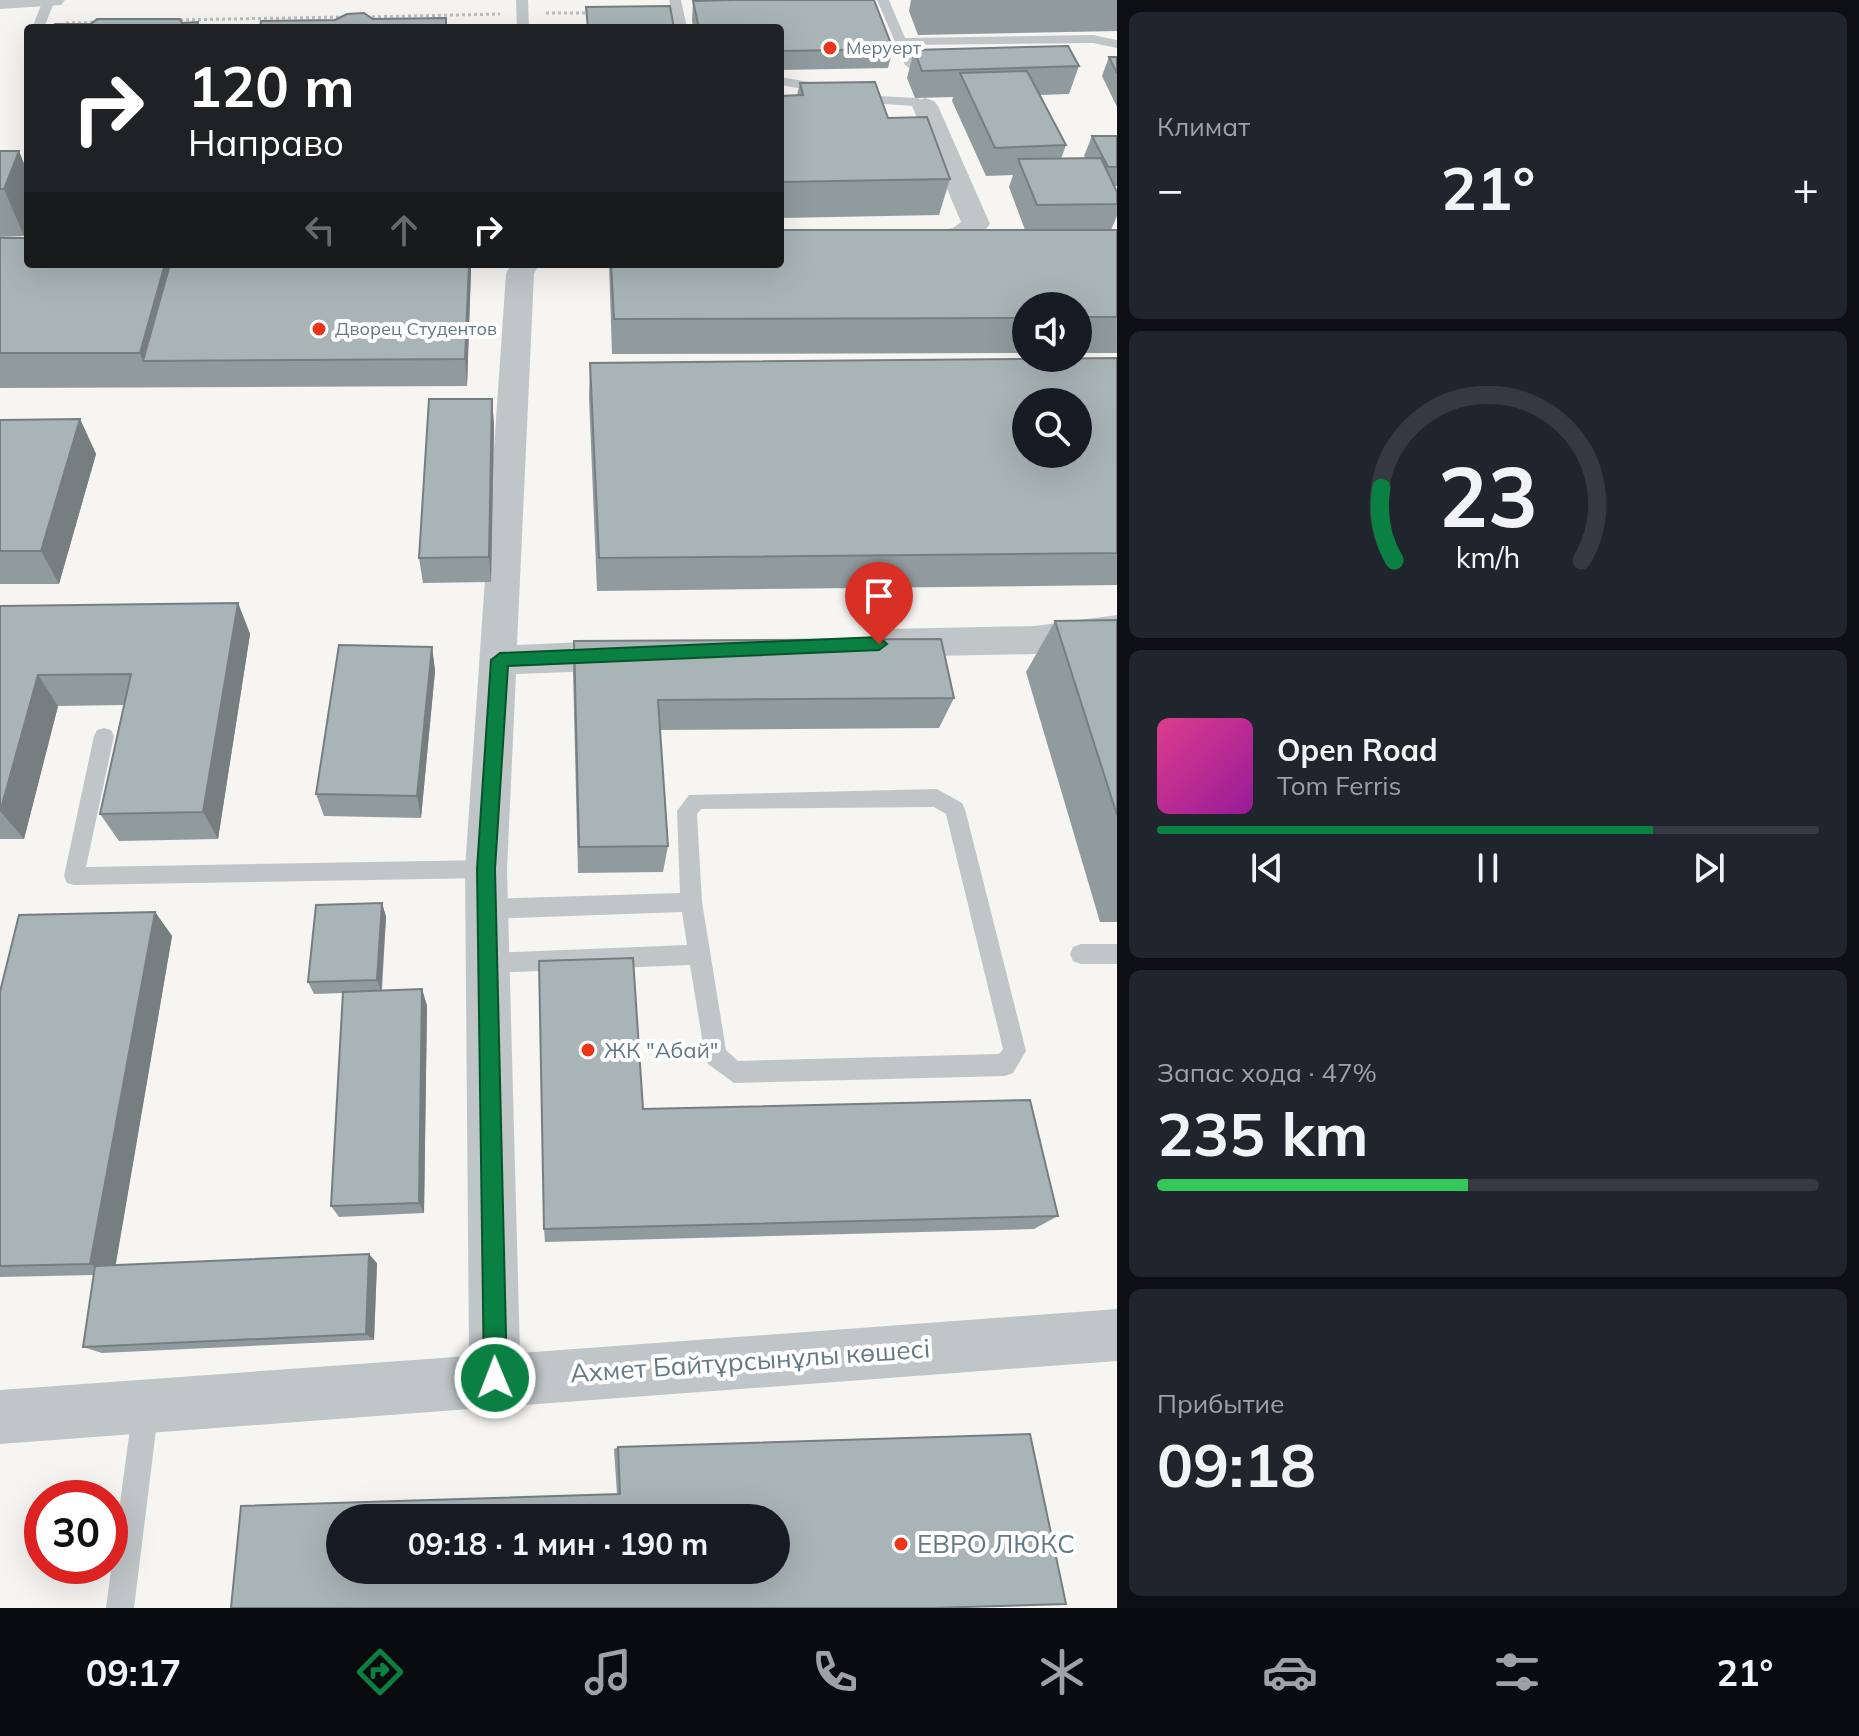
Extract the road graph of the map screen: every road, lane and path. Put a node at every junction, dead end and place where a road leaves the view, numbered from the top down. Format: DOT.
graph roads {
  1 [pos="522,0"];
  2 [pos="675,0"];
  3 [pos="883,0"];
  4 [pos="1,1"];
  5 [pos="0,7"];
  6 [pos="596,12"];
  7 [pos="45,13"];
  8 [pos="522,14"];
  9 [pos="351,17"];
  10 [pos="366,17"];
  11 [pos="164,21"];
  12 [pos="102,22"];
  13 [pos="523,24"];
  14 [pos="680,24"];
  15 [pos="902,42"];
  16 [pos="1117,44"];
  17 [pos="911,65"];
  18 [pos="784,81"];
  19 [pos="925,106"];
  20 [pos="902,242"];
  21 [pos="523,268"];
  22 [pos="1117,629"];
  23 [pos="848,645"];
  24 [pos="658,653"];
  25 [pos="500,660"];
  26 [pos="104,736"];
  27 [pos="486,869"];
  28 [pos="691,902"];
  29 [pos="487,909"];
  30 [pos="1081,954"];
  31 [pos="1117,954"];
  32 [pos="697,955"];
  33 [pos="488,963"];
  34 [pos="1117,1335"];
  35 [pos="495,1378"];
  36 [pos="146,1406"];
  37 [pos="0,1417"];
  38 [pos="120,1608"];
  1 -- 8 [label="lane"];
  2 -- 14 [label="lane"];
  3 -- 15 [label="lane"];
  4 -- 5 [label="lane"];
  4 -- 7 [label="street"];
  6 -- 8 [label="path"];
  7 -- 12 [label="path"];
  8 -- 10 [label="path"];
  8 -- 13 [label="lane"];
  9 -- 11 [label="path"];
  15 -- 16 [label="lane"];
  15 -- 17 [label="lane"];
  18 -- 19 [label="lane"];
  19 -- 20 [label="street"];
  21 -- 25 [label="street"];
  22 -- 23 [label="street"];
  24 -- 25 [label="street"];
  25 -- 27 [label="street"];
  26 -- 27 [label="lane"];
  27 -- 29 [label="street"];
  28 -- 29 [label="lane"];
  28 -- 32 [label="lane"];
  28 -- 32 [label="lane"];
  29 -- 33 [label="street"];
  30 -- 31 [label="lane"];
  32 -- 33 [label="lane"];
  33 -- 35 [label="street"];
  34 -- 35 [label="street, Ахмет Байтұрсынұлы көшесі"];
  35 -- 36 [label="street, Ахмет Байтұрсынұлы көшесі"];
  36 -- 37 [label="street, Ахмет Байтұрсынұлы көшесі"];
  36 -- 38 [label="lane"];
}
